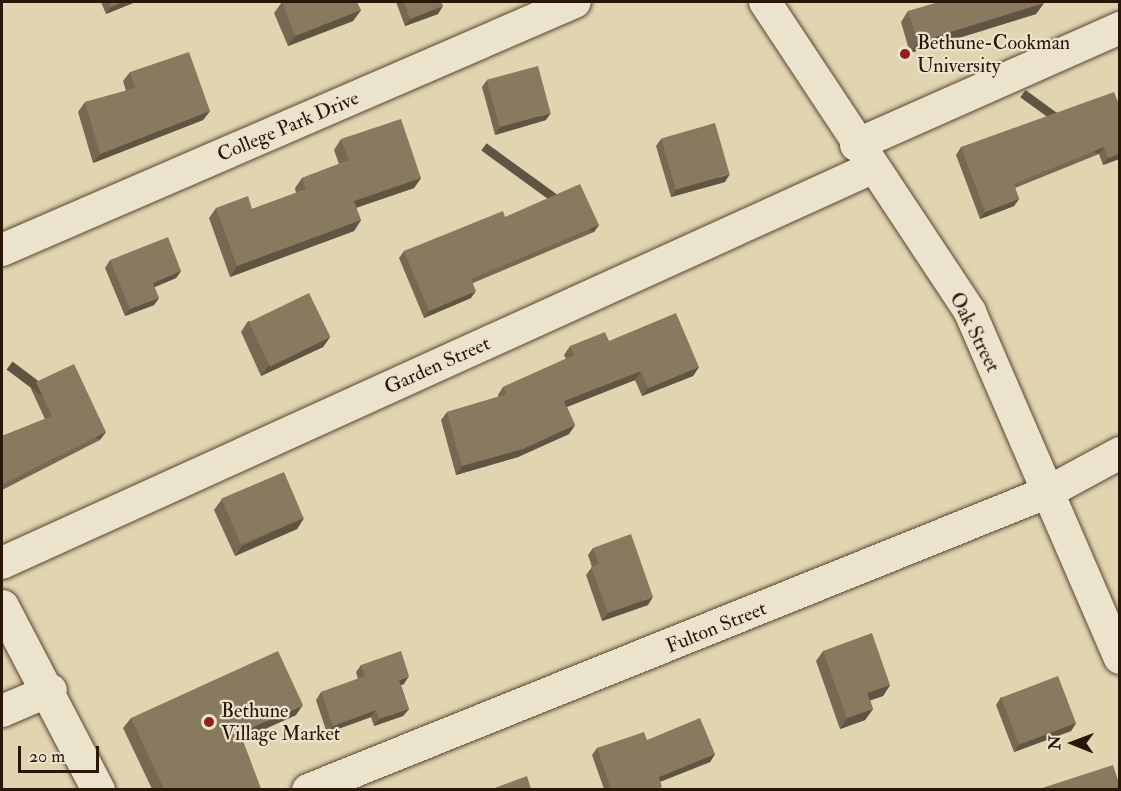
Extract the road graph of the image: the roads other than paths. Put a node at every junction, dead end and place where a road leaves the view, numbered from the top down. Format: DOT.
graph roads {
  1 [pos="574,2"];
  2 [pos="765,2"];
  3 [pos="1119,28"];
  4 [pos="864,156"];
  5 [pos="2,250"];
  6 [pos="1119,453"];
  7 [pos="1048,492"];
  8 [pos="2,563"];
  9 [pos="2,606"];
  10 [pos="1119,657"];
  11 [pos="51,690"];
  12 [pos="2,711"];
  13 [pos="98,789"];
  14 [pos="308,789"];
  1 -- 5 [label="street, College Park Drive"];
  2 -- 4 [label="street, Oak Street"];
  3 -- 4 [label="street, Garden Street"];
  4 -- 7 [label="street, Oak Street"];
  4 -- 8 [label="street, Garden Street"];
  6 -- 7 [label="street, Fulton Street"];
  7 -- 10 [label="street, Oak Street"];
  7 -- 14 [label="street, Fulton Street"];
  9 -- 11 [label="street"];
  11 -- 12 [label="street"];
  11 -- 13 [label="street"];
}
